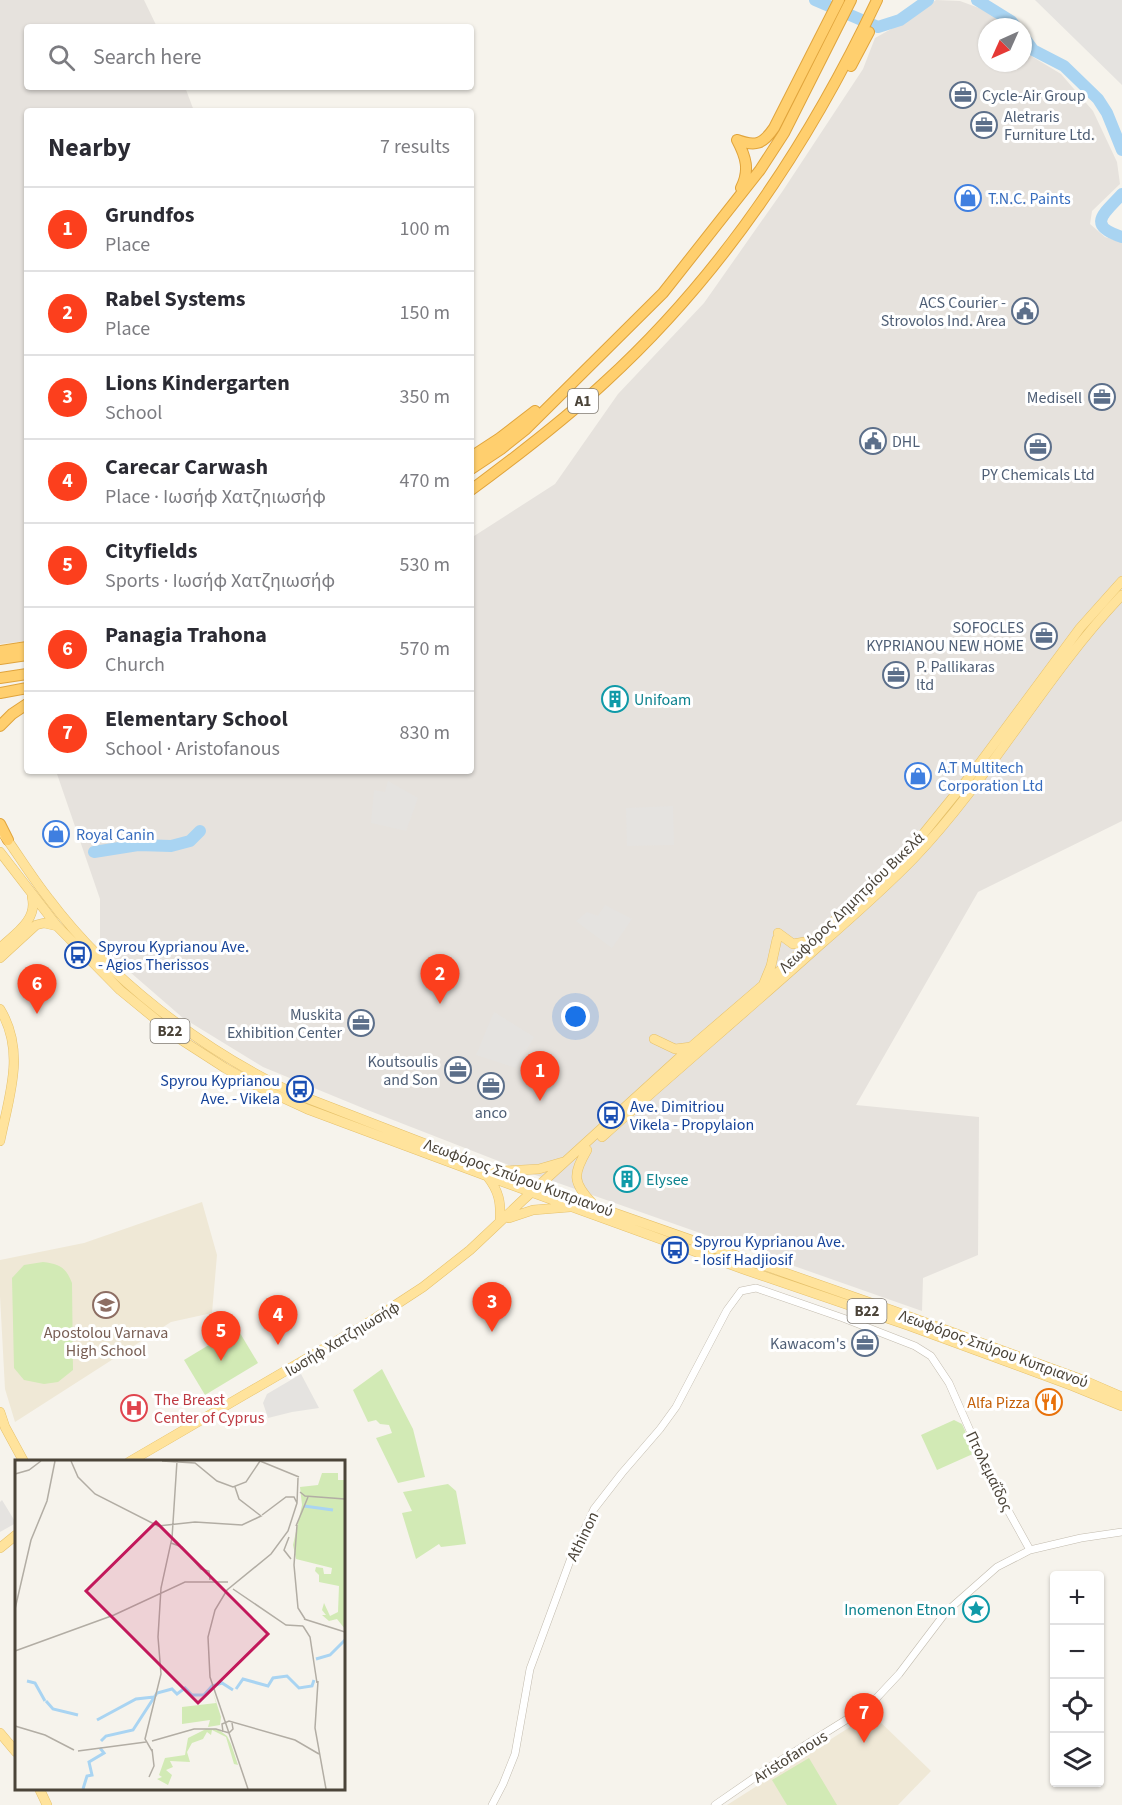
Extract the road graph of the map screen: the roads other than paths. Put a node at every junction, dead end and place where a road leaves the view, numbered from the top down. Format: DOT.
graph roads {
  1 [pos="839,0"];
  2 [pos="851,0"];
  3 [pos="877,0"];
  4 [pos="884,0"];
  5 [pos="867,28"];
  6 [pos="735,202"];
  7 [pos="591,365"];
  8 [pos="474,455"];
  9 [pos="474,467"];
  10 [pos="474,488"];
  11 [pos="1122,580"];
  12 [pos="1122,595"];
  13 [pos="24,647"];
  14 [pos="0,651"];
  15 [pos="24,655"];
  16 [pos="0,659"];
  17 [pos="24,674"];
  18 [pos="0,678"];
  19 [pos="24,689"];
  20 [pos="0,693"];
  21 [pos="24,706"];
  22 [pos="0,726"];
  23 [pos="0,827"];
  24 [pos="8,840"];
  25 [pos="0,852"];
  26 [pos="32,895"];
  27 [pos="57,926"];
  28 [pos="813,940"];
  29 [pos="0,948"];
  30 [pos="0,958"];
  31 [pos="763,985"];
  32 [pos="0,1009"];
  33 [pos="654,1039"];
  34 [pos="691,1047"];
  35 [pos="0,1141"];
  36 [pos="587,1150"];
  37 [pos="568,1160"];
  38 [pos="498,1172"];
  39 [pos="487,1176"];
  40 [pos="538,1190"];
  41 [pos="593,1204"];
  42 [pos="575,1207"];
  43 [pos="505,1219"];
  44 [pos="735,1297"];
  45 [pos="1122,1397"];
  46 [pos="1122,1406"];
  47 [pos="0,1412"];
  48 [pos="23,1460"];
  49 [pos="131,1460"];
  50 [pos="1122,1532"];
  51 [pos="15,1536"];
  52 [pos="0,1548"];
  53 [pos="1030,1550"];
  54 [pos="0,1733"];
  55 [pos="15,1751"];
  56 [pos="40,1790"];
  57 [pos="47,1805"];
  58 [pos="492,1805"];
  59 [pos="715,1805"];
  1 -- 6 [label="highway"];
  2 -- 6 [label="highway, A1"];
  3 -- 5 [label="highway, A1"];
  4 -- 5 [label="highway"];
  5 -- 10 [label="highway, A1"];
  6 -- 7 [label="highway, A1"];
  7 -- 8 [label="highway"];
  7 -- 9 [label="highway, A1"];
  11 -- 28 [label="main road, Λεωφόρος Δημητρίου Βικελά"];
  12 -- 36 [label="main road, Λεωφόρος Δημητρίου Βικελά"];
  13 -- 14 [label="highway"];
  15 -- 16 [label="highway"];
  17 -- 18 [label="highway"];
  19 -- 20 [label="highway"];
  21 -- 22 [label="highway"];
  23 -- 24 [label="highway"];
  24 -- 38 [label="main road, Λεωφόρος Σπύρου Κυπριανού / B22"];
  25 -- 26 [label="main road, Λεωφόρος Σπύρου Κυπριανού / B22"];
  26 -- 27 [label="main road, Λεωφόρος Σπύρου Κυπριανού / B22"];
  26 -- 29 [label="main road"];
  27 -- 30 [label="main road"];
  27 -- 39 [label="main road, Λεωφόρος Σπύρου Κυπριανού / B22"];
  28 -- 31 [label="main road, Λεωφόρος Δημητρίου Βικελά"];
  28 -- 31 [label="main road"];
  31 -- 34 [label="main road, Λεωφόρος Δημητρίου Βικελά"];
  32 -- 35 [label="main road"];
  33 -- 34 [label="main road"];
  34 -- 37 [label="main road, Λεωφόρος Δημητρίου Βικελά"];
  36 -- 40 [label="main road, Λεωφόρος Δημητρίου Βικελά"];
  36 -- 41 [label="main road"];
  37 -- 38 [label="main road"];
  37 -- 40 [label="main road, Λεωφόρος Δημητρίου Βικελά"];
  38 -- 40 [label="main road, Λεωφόρος Σπύρου Κυπριανού / B22"];
  39 -- 40 [label="main road, Λεωφόρος Σπύρου Κυπριανού / B22"];
  39 -- 43 [label="main road"];
  40 -- 41 [label="main road, Λεωφόρος Σπύρου Κυπριανού / B22"];
  40 -- 42 [label="main road, Λεωφόρος Σπύρου Κυπριανού / B22"];
  40 -- 43 [label="main road, Ιωσήφ Χατζηιωσήφ"];
  41 -- 45 [label="main road, Λεωφόρος Σπύρου Κυπριανού / B22"];
  42 -- 43 [label="main road"];
  42 -- 46 [label="main road, Λεωφόρος Σπύρου Κυπριανού / B22"];
  43 -- 49 [label="main road, Ιωσήφ Χατζηιωσήφ"];
  44 -- 53 [label="street, Πτολεμαΐδος"];
  44 -- 58 [label="street, Athinon"];
  47 -- 48 [label="main road"];
  50 -- 53 [label="street, Aristofanous"];
  51 -- 52 [label="main road"];
  53 -- 59 [label="street, Aristofanous"];
  54 -- 55 [label="main road"];
  56 -- 57 [label="main road"];
}
